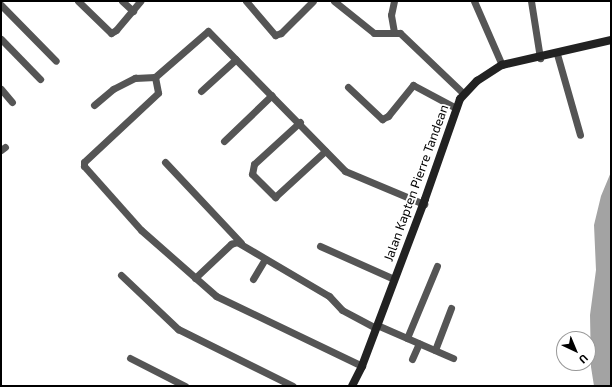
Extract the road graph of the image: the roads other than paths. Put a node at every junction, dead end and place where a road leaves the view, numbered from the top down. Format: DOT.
graph roads {
  1 [pos="78,1"];
  2 [pos="122,1"];
  3 [pos="140,1"];
  4 [pos="246,1"];
  5 [pos="313,1"];
  6 [pos="334,1"];
  7 [pos="394,1"];
  8 [pos="474,1"];
  9 [pos="531,1"];
  10 [pos="1,5"];
  11 [pos="133,11"];
  12 [pos="394,32"];
  13 [pos="1,39"];
  14 [pos="611,40"];
  15 [pos="557,54"];
  16 [pos="540,58"];
  17 [pos="236,59"];
  18 [pos="56,61"];
  19 [pos="502,65"];
  20 [pos="155,77"];
  21 [pos="40,79"];
  22 [pos="348,87"];
  23 [pos="1,89"];
  24 [pos="201,91"];
  25 [pos="464,94"];
  26 [pos="272,95"];
  27 [pos="12,102"];
  28 [pos="94,105"];
  29 [pos="456,108"];
  30 [pos="300,122"];
  31 [pos="580,135"];
  32 [pos="224,142"];
  33 [pos="325,151"];
  34 [pos="165,162"];
  35 [pos="424,204"];
  36 [pos="242,244"];
  37 [pos="320,246"];
  38 [pos="265,259"];
  39 [pos="437,266"];
  40 [pos="121,275"];
  41 [pos="195,278"];
  42 [pos="253,279"];
  43 [pos="394,279"];
  44 [pos="451,308"];
  45 [pos="377,326"];
  46 [pos="408,338"];
  47 [pos="420,343"];
  48 [pos="435,350"];
  49 [pos="130,358"];
  50 [pos="452,358"];
  51 [pos="412,359"];
  52 [pos="362,366"];
  53 [pos="185,386"];
  54 [pos="293,386"];
  55 [pos="352,386"];
  1 -- 11 [label="street"];
  2 -- 11 [label="street"];
  3 -- 11 [label="street"];
  4 -- 5 [label="street"];
  6 -- 12 [label="street"];
  7 -- 12 [label="street"];
  8 -- 19 [label="street"];
  9 -- 16 [label="street"];
  10 -- 18 [label="street"];
  12 -- 25 [label="street"];
  13 -- 21 [label="street"];
  14 -- 15 [label="main road, Jalan Kapten Pierre Tandean"];
  15 -- 16 [label="main road, Jalan Kapten Pierre Tandean"];
  15 -- 31 [label="street"];
  16 -- 19 [label="main road, Jalan Kapten Pierre Tandean"];
  17 -- 20 [label="street"];
  17 -- 24 [label="street"];
  17 -- 26 [label="street"];
  19 -- 25 [label="main road, Jalan Kapten Pierre Tandean"];
  20 -- 28 [label="street"];
  20 -- 41 [label="street"];
  22 -- 29 [label="street"];
  23 -- 27 [label="street"];
  25 -- 29 [label="main road, Jalan Kapten Pierre Tandean"];
  26 -- 30 [label="street"];
  26 -- 32 [label="street"];
  29 -- 35 [label="main road, Jalan Kapten Pierre Tandean"];
  30 -- 33 [label="street"];
  30 -- 33 [label="street"];
  33 -- 35 [label="street"];
  34 -- 36 [label="street"];
  35 -- 43 [label="main road, Jalan Kapten Pierre Tandean"];
  36 -- 38 [label="street"];
  36 -- 41 [label="street"];
  37 -- 43 [label="street"];
  38 -- 42 [label="street"];
  38 -- 45 [label="street"];
  39 -- 46 [label="street"];
  40 -- 54 [label="street"];
  41 -- 52 [label="street"];
  43 -- 45 [label="main road, Jalan Kapten Pierre Tandean"];
  44 -- 48 [label="street"];
  45 -- 46 [label="street"];
  45 -- 52 [label="main road, Jalan Kapten Pierre Tandean"];
  46 -- 47 [label="street"];
  47 -- 48 [label="street"];
  47 -- 51 [label="street"];
  48 -- 50 [label="street"];
  49 -- 53 [label="street"];
  52 -- 55 [label="main road, Jalan Kapten Pierre Tandean"];
}
